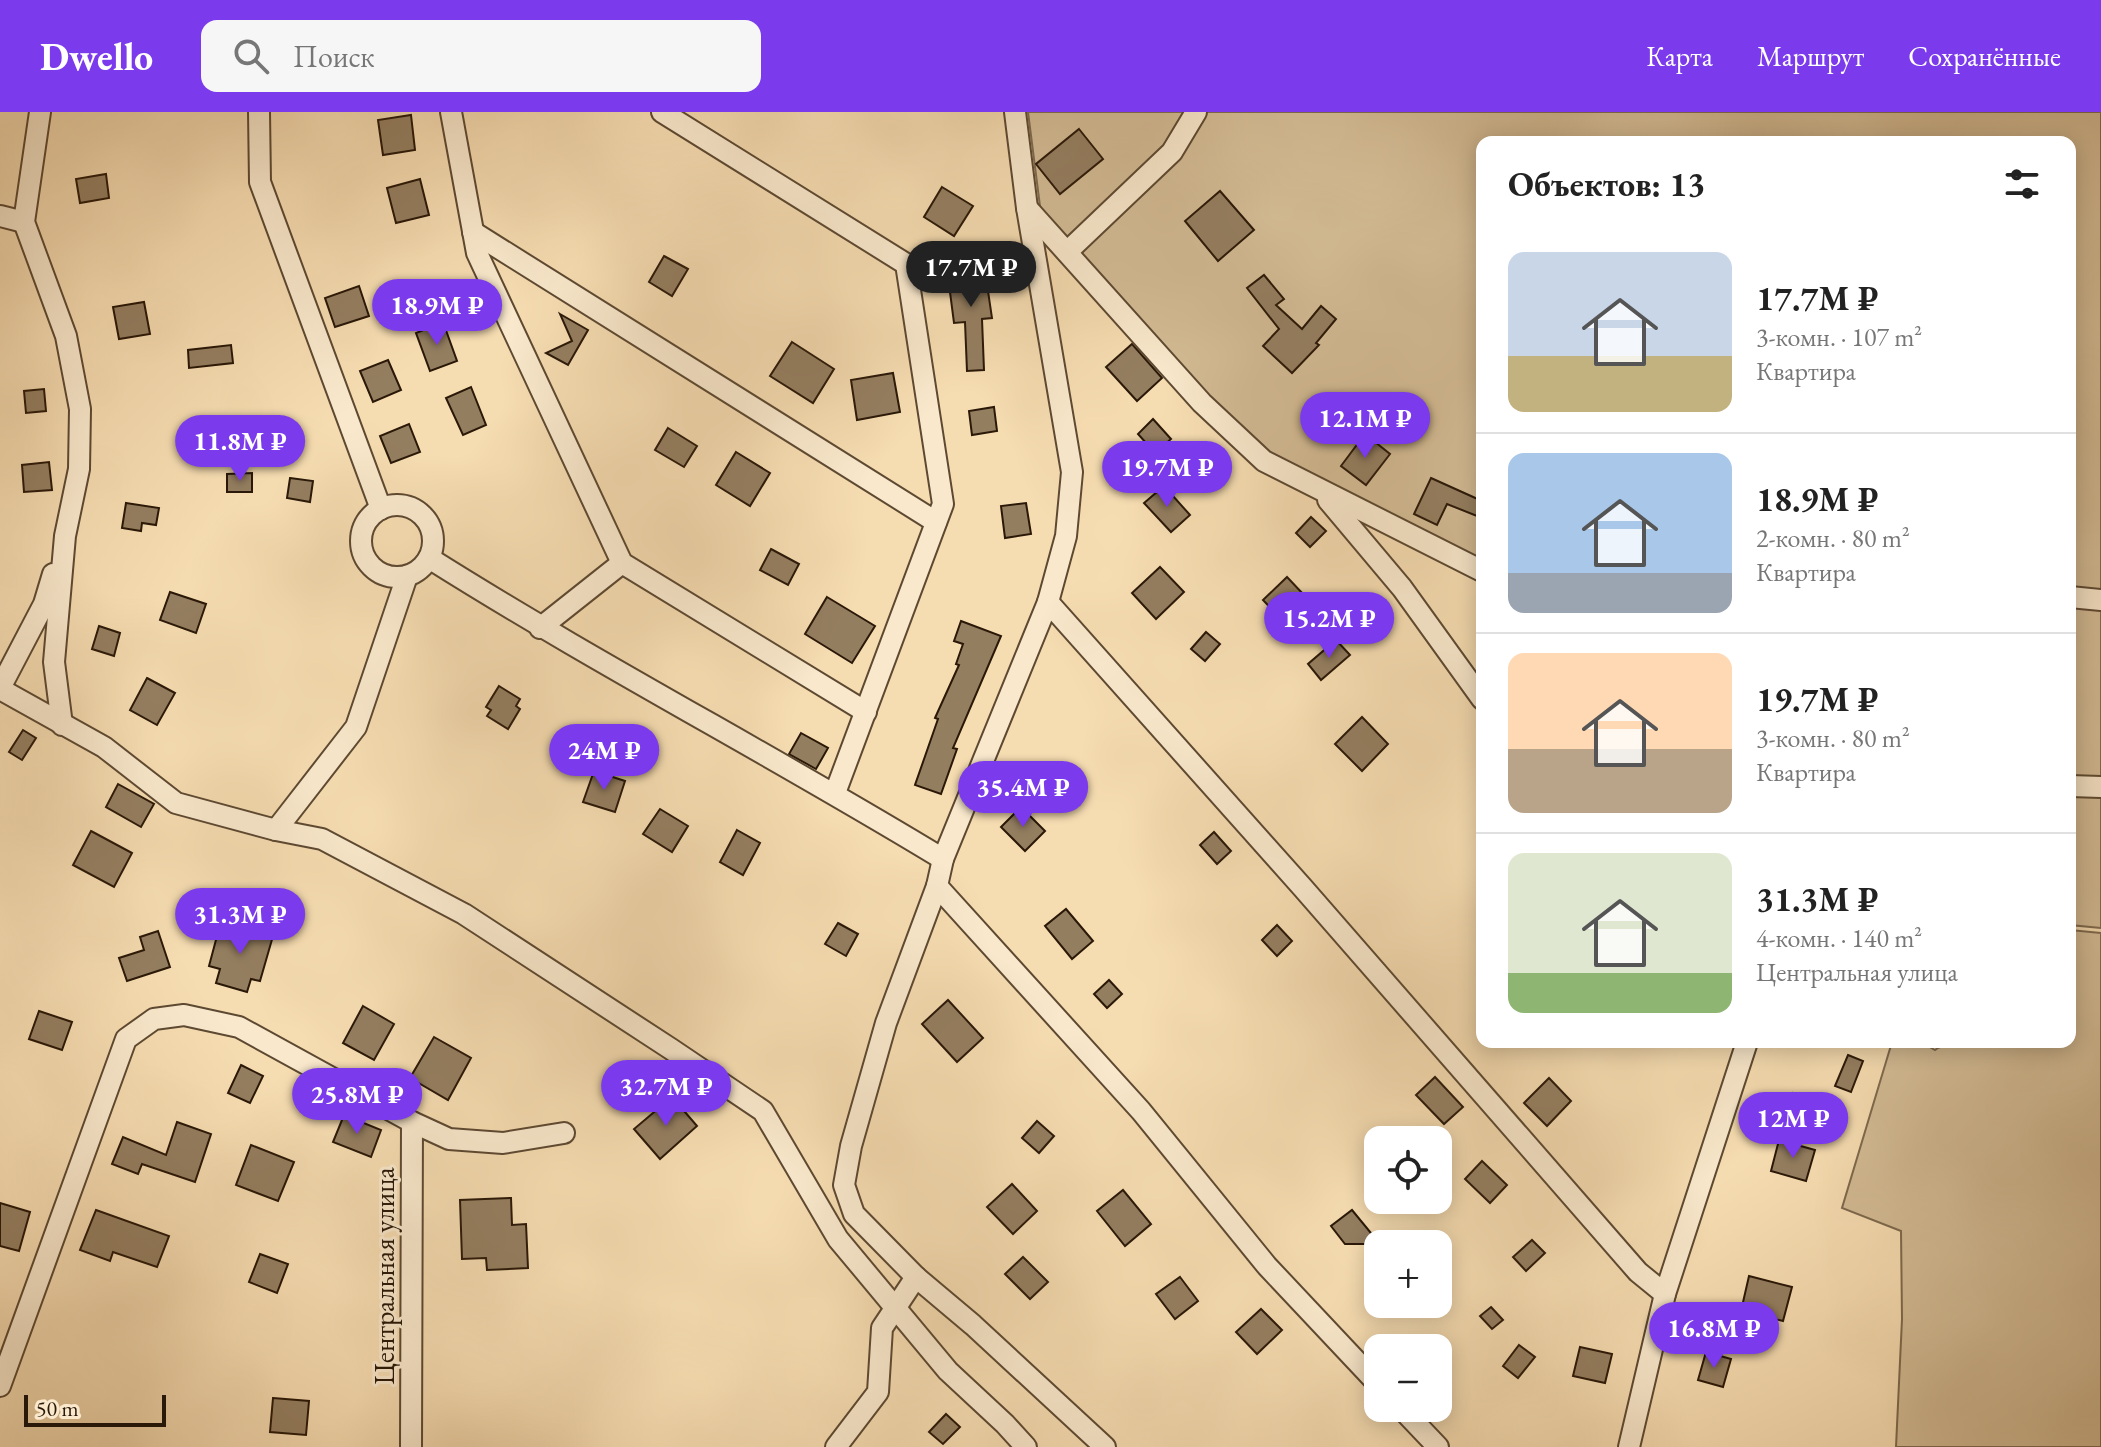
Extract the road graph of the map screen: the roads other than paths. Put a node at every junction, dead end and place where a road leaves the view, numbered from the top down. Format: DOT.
graph roads {
  1 [pos="40,112"];
  2 [pos="259,112"];
  3 [pos="451,112"];
  4 [pos="662,112"];
  5 [pos="1015,112"];
  6 [pos="1196,112"];
  7 [pos="1027,208"];
  8 [pos="0,216"];
  9 [pos="24,222"];
  10 [pos="473,232"];
  11 [pos="1067,252"];
  12 [pos="1322,492"];
  13 [pos="381,509"];
  14 [pos="936,522"];
  15 [pos="65,536"];
  16 [pos="429,558"];
  17 [pos="622,563"];
  18 [pos="1476,568"];
  19 [pos="407,576"];
  20 [pos="2076,598"];
  21 [pos="2101,600"];
  22 [pos="1048,602"];
  23 [pos="540,628"];
  24 [pos="0,689"];
  25 [pos="1476,691"];
  26 [pos="866,712"];
  27 [pos="62,725"];
  28 [pos="2076,786"];
  29 [pos="2101,787"];
  30 [pos="835,793"];
  31 [pos="276,830"];
  32 [pos="943,859"];
  33 [pos="937,886"];
  34 [pos="1745,1048"];
  35 [pos="412,1122"];
  36 [pos="564,1133"];
  37 [pos="916,1277"];
  38 [pos="1665,1294"];
  39 [pos="893,1309"];
  40 [pos="1364,1369"];
  41 [pos="0,1386"];
  42 [pos="1414,1422"];
  43 [pos="411,1447"];
  44 [pos="836,1447"];
  45 [pos="1026,1447"];
  46 [pos="1105,1447"];
  47 [pos="1438,1447"];
  48 [pos="1629,1447"];
  1 -- 9 [label="street"];
  2 -- 13 [label="street"];
  3 -- 10 [label="street"];
  4 -- 14 [label="street"];
  5 -- 7 [label="street"];
  6 -- 11 [label="street"];
  7 -- 11 [label="street"];
  7 -- 22 [label="street"];
  8 -- 9 [label="street"];
  9 -- 15 [label="street"];
  10 -- 14 [label="street"];
  10 -- 17 [label="street"];
  11 -- 12 [label="street"];
  12 -- 18 [label="street"];
  12 -- 25 [label="street"];
  13 -- 16 [label="street"];
  13 -- 19 [label="street"];
  14 -- 26 [label="street"];
  15 -- 24 [label="street"];
  15 -- 27 [label="street"];
  16 -- 19 [label="street"];
  16 -- 23 [label="street"];
  17 -- 23 [label="street"];
  17 -- 26 [label="street"];
  19 -- 31 [label="street"];
  20 -- 21 [label="street"];
  22 -- 32 [label="street"];
  22 -- 38 [label="street"];
  23 -- 30 [label="street"];
  24 -- 27 [label="street"];
  26 -- 30 [label="street"];
  27 -- 31 [label="street"];
  28 -- 29 [label="street"];
  30 -- 32 [label="street"];
  31 -- 39 [label="street"];
  32 -- 33 [label="street"];
  33 -- 37 [label="street"];
  33 -- 40 [label="street"];
  34 -- 38 [label="street"];
  35 -- 36 [label="street"];
  35 -- 41 [label="street"];
  35 -- 43 [label="street, Центральная улица"];
  37 -- 39 [label="street"];
  37 -- 46 [label="street"];
  38 -- 48 [label="street"];
  39 -- 44 [label="street"];
  39 -- 45 [label="street"];
  42 -- 47 [label="street"];
}
